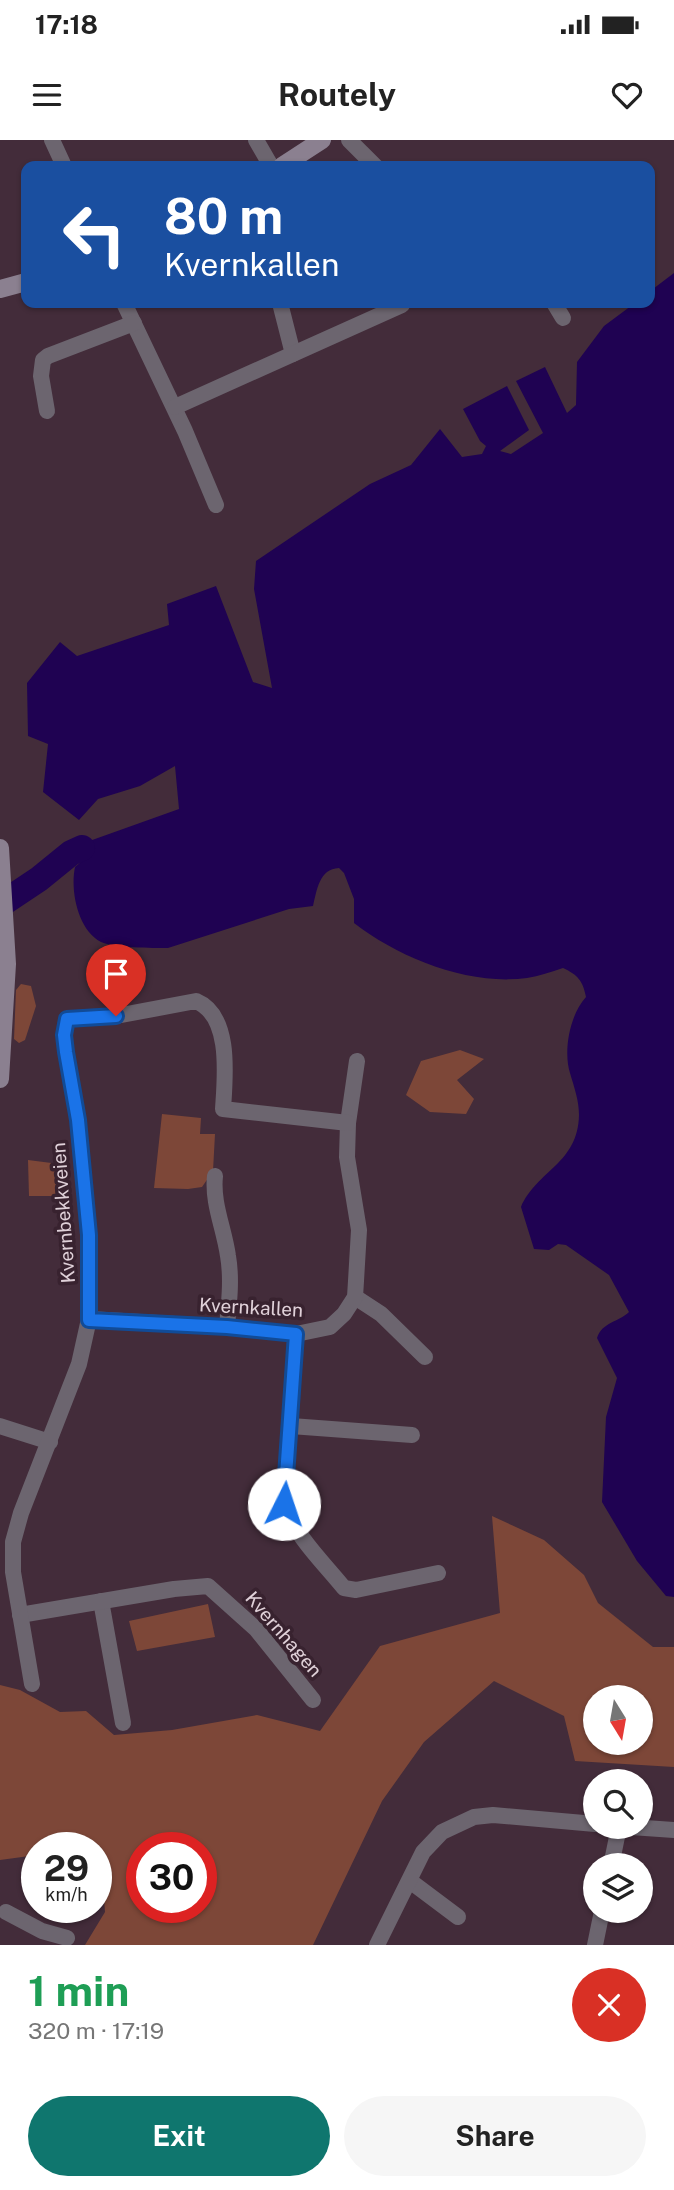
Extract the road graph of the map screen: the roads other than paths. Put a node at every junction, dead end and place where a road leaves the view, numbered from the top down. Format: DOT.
graph roads {
  1 [pos="52,140"];
  2 [pos="256,140"];
  3 [pos="322,140"];
  4 [pos="349,140"];
  5 [pos="62,161"];
  6 [pos="268,161"];
  7 [pos="290,161"];
  8 [pos="370,161"];
  9 [pos="21,283"];
  10 [pos="0,289"];
  11 [pos="126,308"];
  12 [pos="281,308"];
  13 [pos="395,308"];
  14 [pos="557,308"];
  15 [pos="562,318"];
  16 [pos="134,323"];
  17 [pos="293,354"];
  18 [pos="174,407"];
  19 [pos="47,411"];
  20 [pos="216,505"];
  21 [pos="0,848"];
  22 [pos="357,1061"];
  23 [pos="0,1079"];
  24 [pos="348,1123"];
  25 [pos="215,1175"];
  26 [pos="355,1297"];
  27 [pos="89,1320"];
  28 [pos="227,1327"];
  29 [pos="296,1334"];
  30 [pos="425,1357"];
  31 [pos="0,1426"];
  32 [pos="291,1426"];
  33 [pos="412,1435"];
  34 [pos="50,1441"];
  35 [pos="438,1573"];
  36 [pos="101,1601"];
  37 [pos="20,1615"];
  38 [pos="32,1684"];
  39 [pos="313,1700"];
  40 [pos="123,1723"];
  41 [pos="583,1823"];
  42 [pos="653,1829"];
  43 [pos="674,1830"];
  44 [pos="410,1881"];
  45 [pos="6,1912"];
  46 [pos="458,1917"];
  47 [pos="600,1923"];
  48 [pos="38,1938"];
  49 [pos="67,1938"];
  50 [pos="377,1945"];
  51 [pos="595,1945"];
  1 -- 5 [label="street"];
  2 -- 6 [label="street"];
  3 -- 7 [label="main road"];
  4 -- 8 [label="street"];
  9 -- 10 [label="main road"];
  11 -- 16 [label="street"];
  12 -- 17 [label="street"];
  13 -- 17 [label="street"];
  14 -- 15 [label="street"];
  16 -- 18 [label="street"];
  16 -- 19 [label="street"];
  17 -- 18 [label="street"];
  18 -- 20 [label="street"];
  21 -- 23 [label="main road"];
  22 -- 24 [label="street"];
  24 -- 26 [label="street"];
  24 -- 27 [label="street, Kvernbekkveien"];
  25 -- 28 [label="street"];
  26 -- 29 [label="street, Kvernkallen"];
  26 -- 30 [label="street"];
  27 -- 28 [label="street, Kvernkallen"];
  27 -- 34 [label="street, Kvernbekkveien"];
  28 -- 29 [label="street, Kvernkallen"];
  29 -- 32 [label="street"];
  31 -- 34 [label="street"];
  32 -- 33 [label="street"];
  32 -- 35 [label="street"];
  34 -- 37 [label="street, Kvernbekkveien"];
  36 -- 37 [label="street, Kvernhagen"];
  36 -- 39 [label="street, Kvernhagen"];
  36 -- 40 [label="street"];
  37 -- 38 [label="street, Kvernbekkveien"];
  41 -- 44 [label="street"];
  42 -- 43 [label="street"];
  44 -- 46 [label="street"];
  44 -- 50 [label="street"];
  45 -- 48 [label="street"];
  47 -- 51 [label="street"];
  48 -- 49 [label="street"];
}
